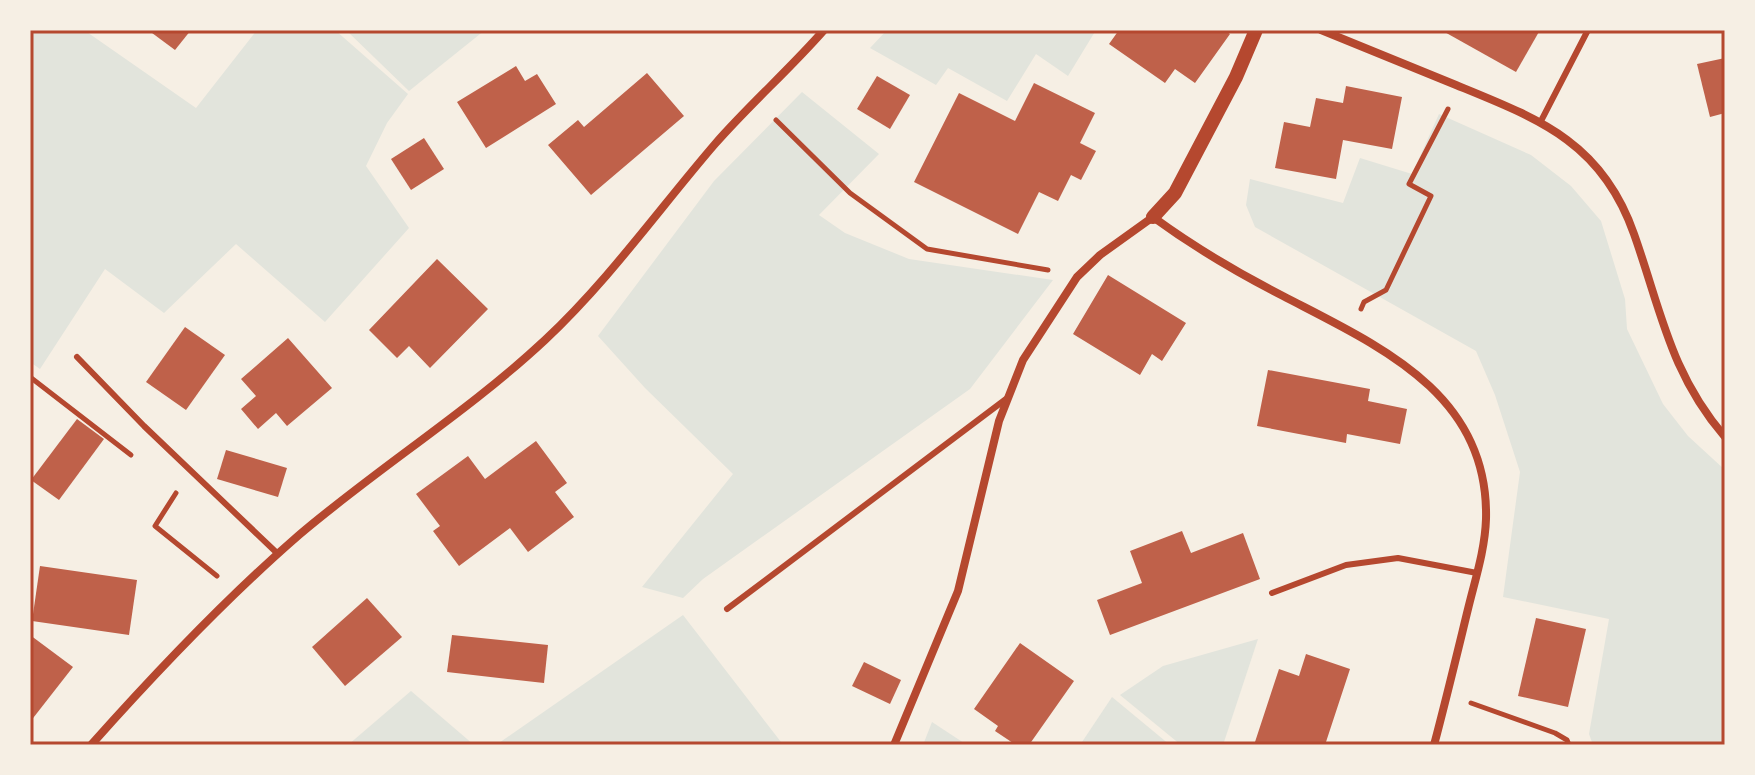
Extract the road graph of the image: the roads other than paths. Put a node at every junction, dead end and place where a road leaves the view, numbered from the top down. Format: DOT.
graph roads {
  1 [pos="824,30"];
  2 [pos="1256,30"];
  3 [pos="1321,30"];
  4 [pos="1588,30"];
  5 [pos="1541,121"];
  6 [pos="1153,217"];
  7 [pos="77,357"];
  8 [pos="1006,399"];
  9 [pos="1725,437"];
  10 [pos="278,554"];
  11 [pos="1477,573"];
  12 [pos="1272,593"];
  13 [pos="727,609"];
  14 [pos="91,745"];
  15 [pos="894,745"];
  16 [pos="1434,745"];
  1 -- 10 [label="street"];
  2 -- 6 [label="street"];
  3 -- 5 [label="street"];
  4 -- 5 [label="lane"];
  5 -- 9 [label="street"];
  6 -- 8 [label="street"];
  6 -- 11 [label="street"];
  7 -- 10 [label="lane"];
  8 -- 13 [label="lane"];
  8 -- 15 [label="street"];
  10 -- 14 [label="street"];
  11 -- 12 [label="lane"];
  11 -- 16 [label="street"];
}
